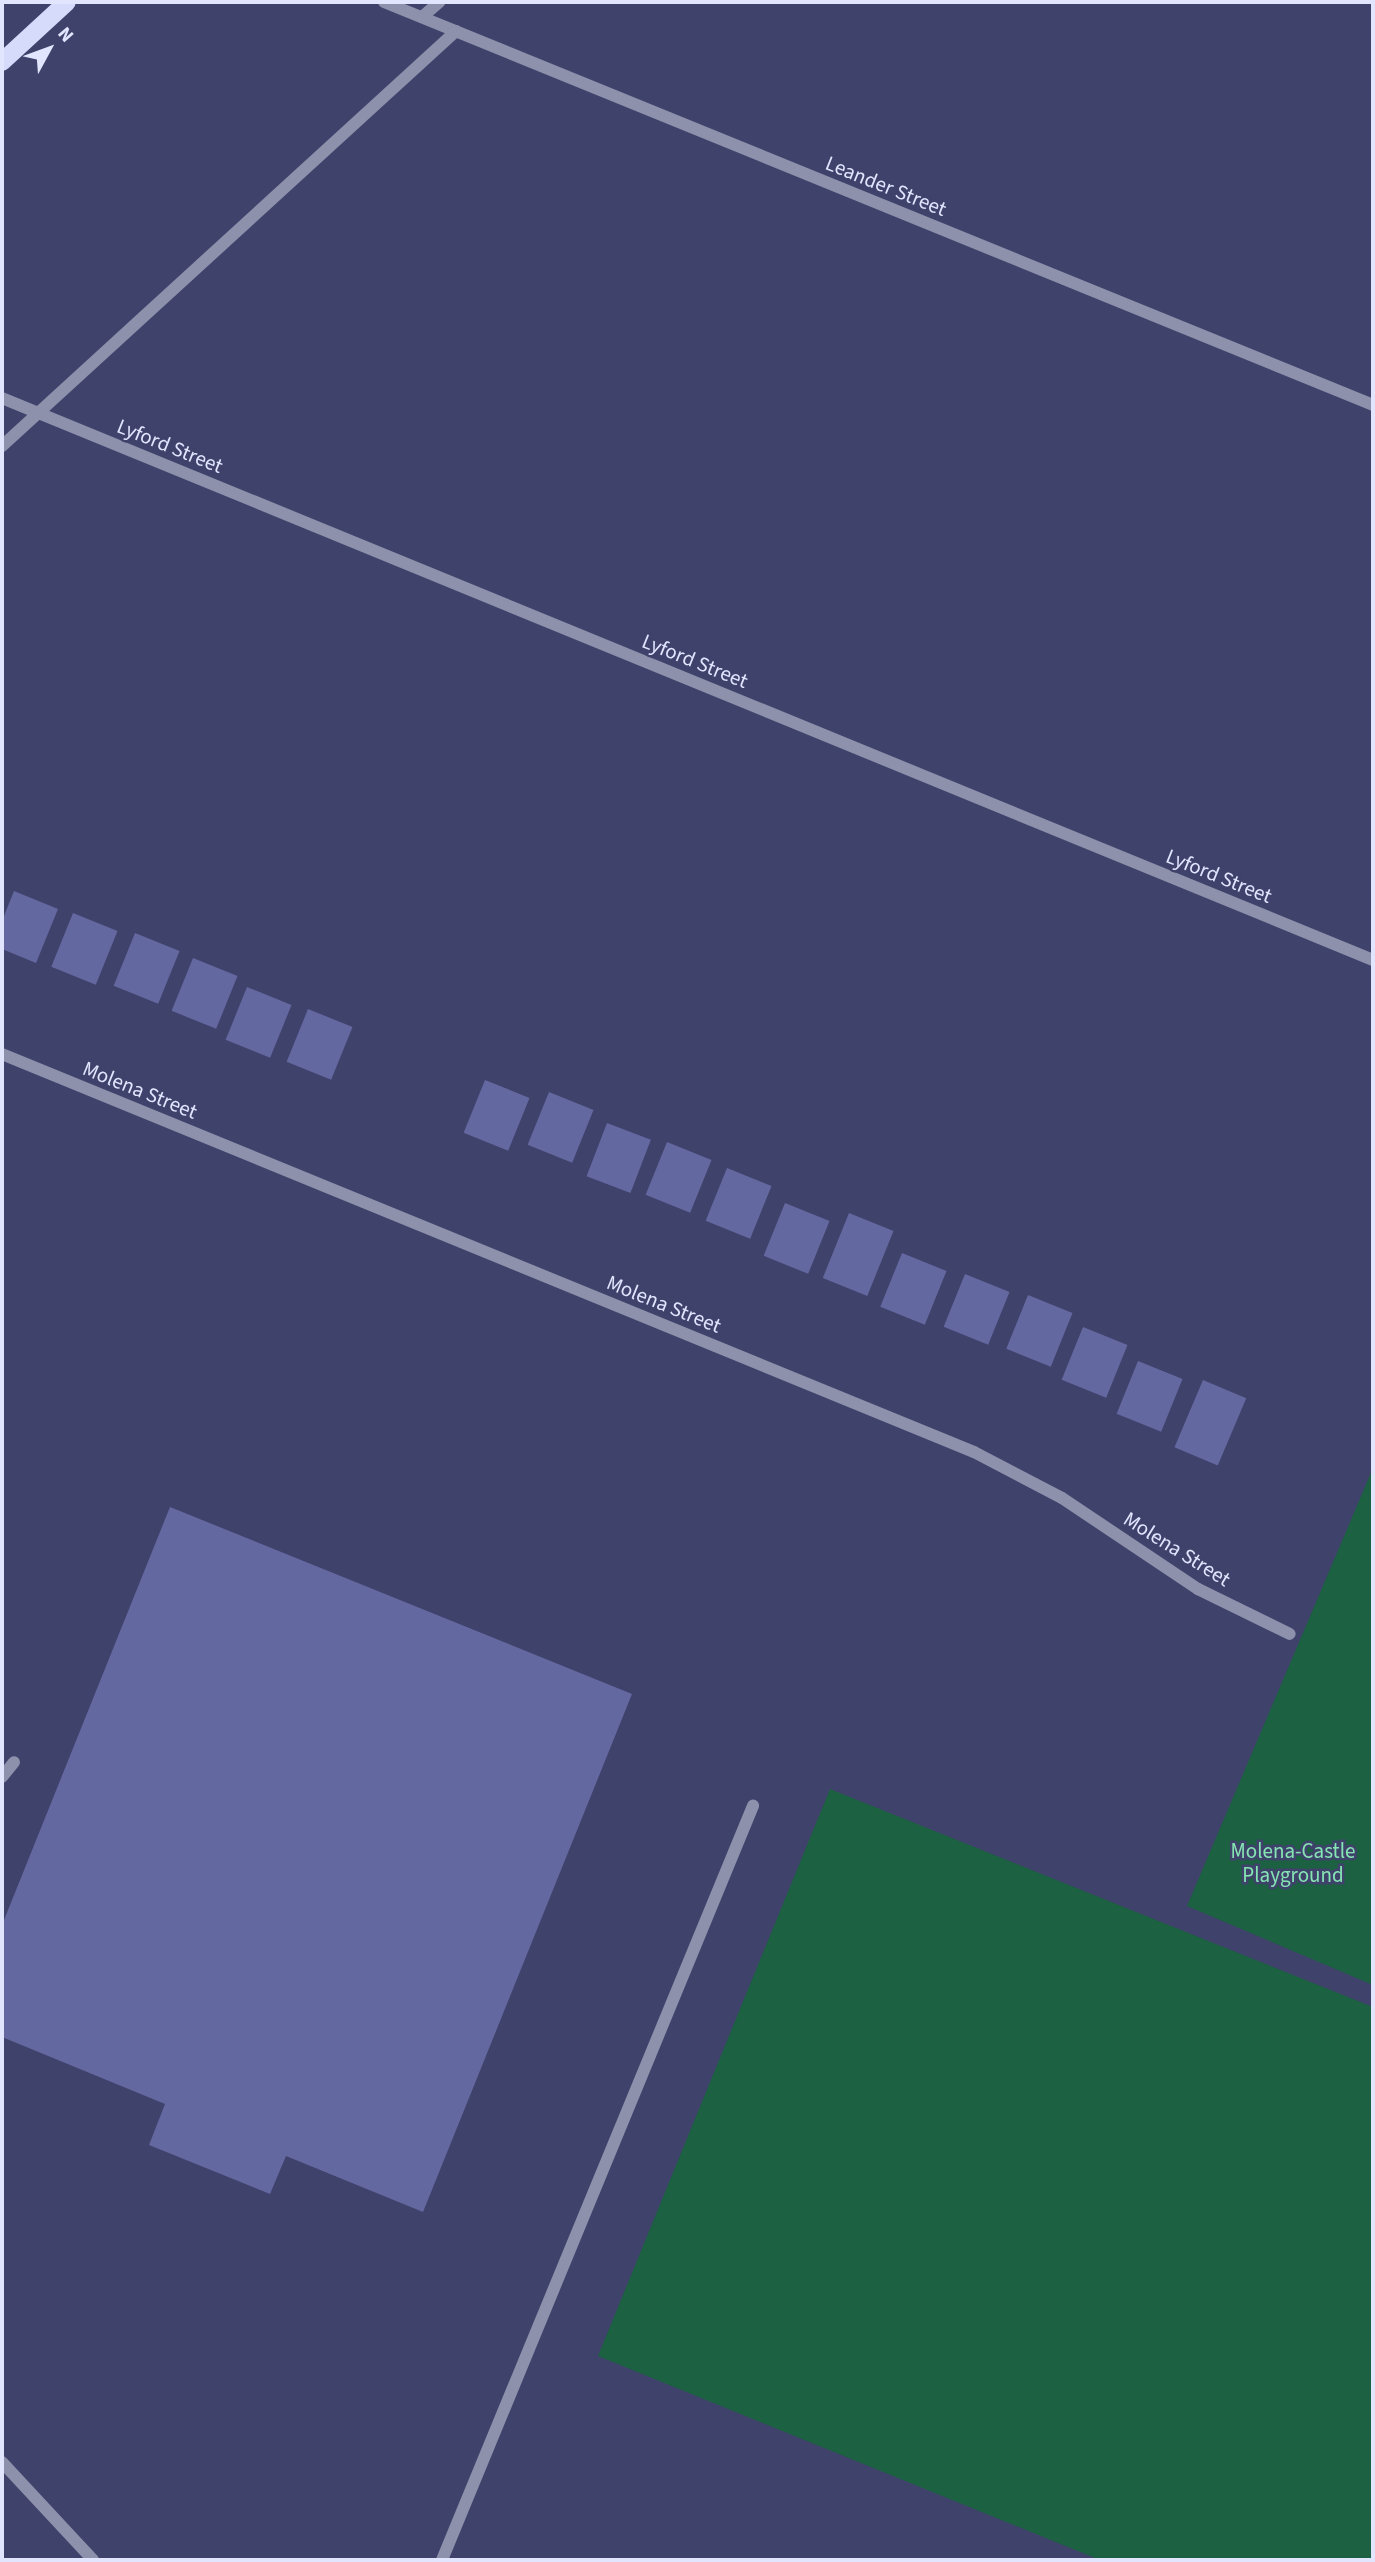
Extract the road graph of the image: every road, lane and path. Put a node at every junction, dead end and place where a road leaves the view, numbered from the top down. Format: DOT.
graph roads {
  1 [pos="67,2"];
  2 [pos="384,2"];
  3 [pos="439,2"];
  4 [pos="422,17"];
  5 [pos="456,31"];
  6 [pos="2,62"];
  7 [pos="2,398"];
  8 [pos="1373,405"];
  9 [pos="38,413"];
  10 [pos="2,446"];
  11 [pos="1373,960"];
  12 [pos="2,1055"];
  13 [pos="1290,1634"];
  14 [pos="14,1762"];
  15 [pos="2,1777"];
  16 [pos="754,1806"];
  17 [pos="2,2462"];
  18 [pos="93,2560"];
  19 [pos="442,2560"];
  1 -- 6 [label="main road"];
  2 -- 4 [label="street, Leander Street"];
  3 -- 4 [label="street"];
  4 -- 5 [label="street, Leander Street"];
  5 -- 8 [label="street, Leander Street"];
  5 -- 9 [label="street"];
  7 -- 9 [label="street, Lyford Street"];
  9 -- 10 [label="street"];
  9 -- 11 [label="street, Lyford Street"];
  12 -- 13 [label="street, Molena Street"];
  14 -- 15 [label="street"];
  16 -- 19 [label="street"];
  17 -- 18 [label="street"];
}
